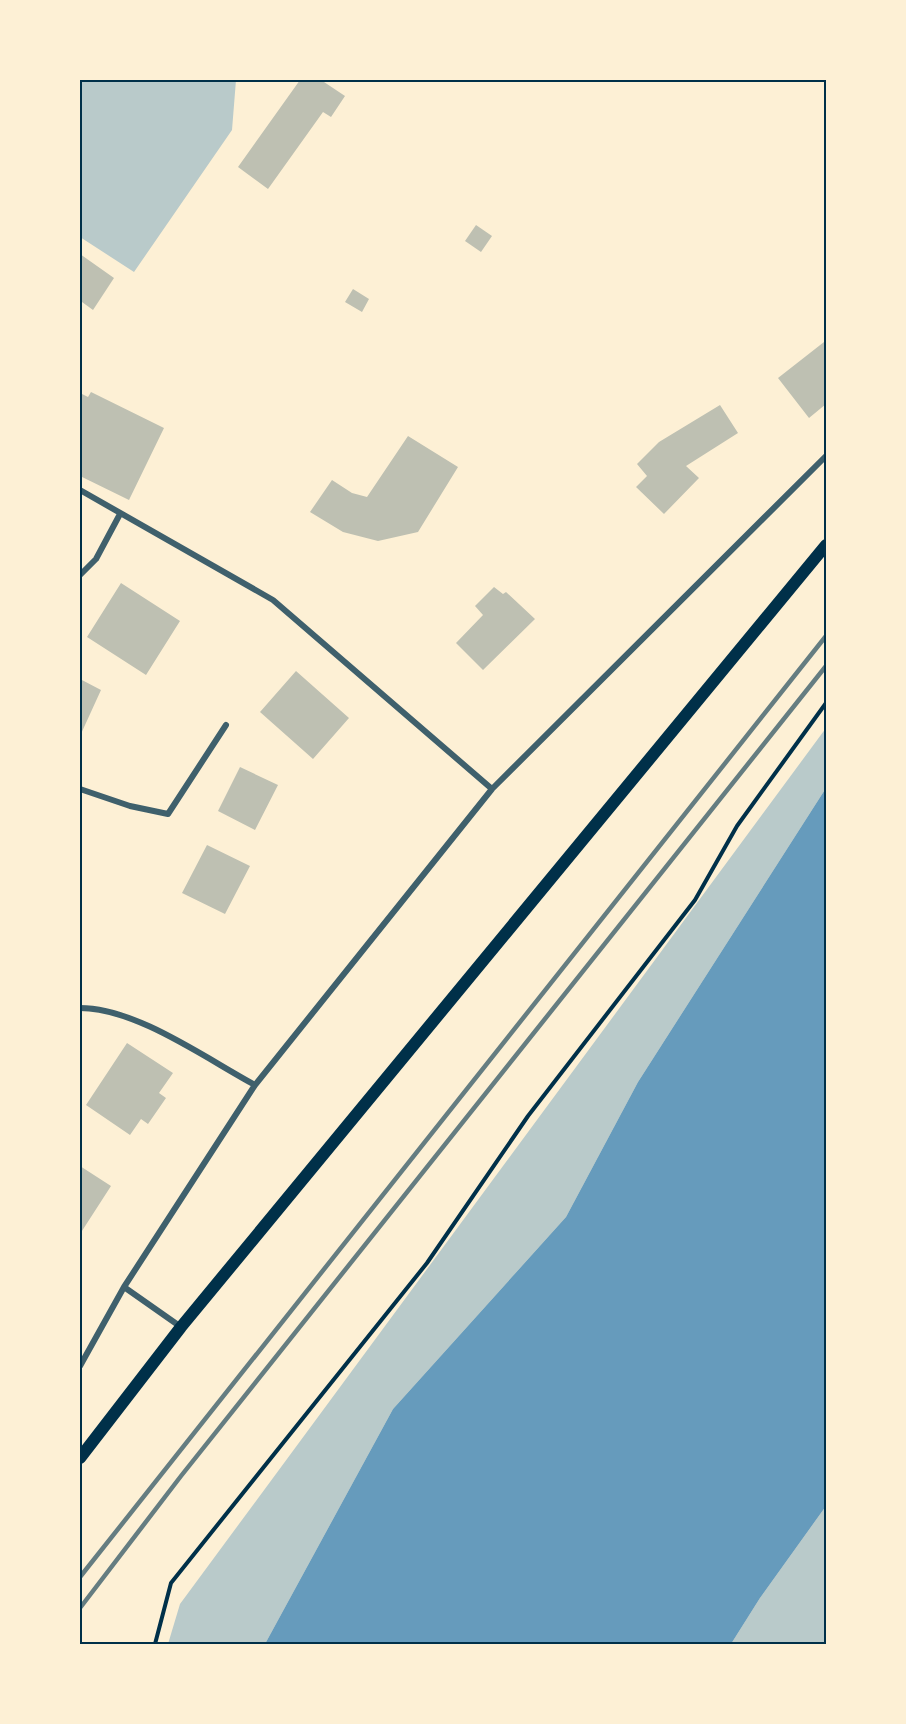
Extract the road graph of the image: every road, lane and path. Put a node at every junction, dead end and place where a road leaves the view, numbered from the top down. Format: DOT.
graph roads {
  1 [pos="826,456"];
  2 [pos="80,490"];
  3 [pos="120,514"];
  4 [pos="826,545"];
  5 [pos="80,574"];
  6 [pos="826,703"];
  7 [pos="226,725"];
  8 [pos="80,789"];
  9 [pos="492,789"];
  10 [pos="80,1008"];
  11 [pos="255,1085"];
  12 [pos="124,1287"];
  13 [pos="182,1327"];
  14 [pos="80,1366"];
  15 [pos="80,1458"];
  16 [pos="155,1644"];
  1 -- 9 [label="street"];
  2 -- 3 [label="street"];
  3 -- 5 [label="street"];
  3 -- 9 [label="street"];
  4 -- 13 [label="main road"];
  6 -- 16 [label="path"];
  7 -- 8 [label="street"];
  9 -- 11 [label="street"];
  10 -- 11 [label="street"];
  11 -- 12 [label="street"];
  12 -- 13 [label="street"];
  12 -- 14 [label="street"];
  13 -- 15 [label="main road"];
}
